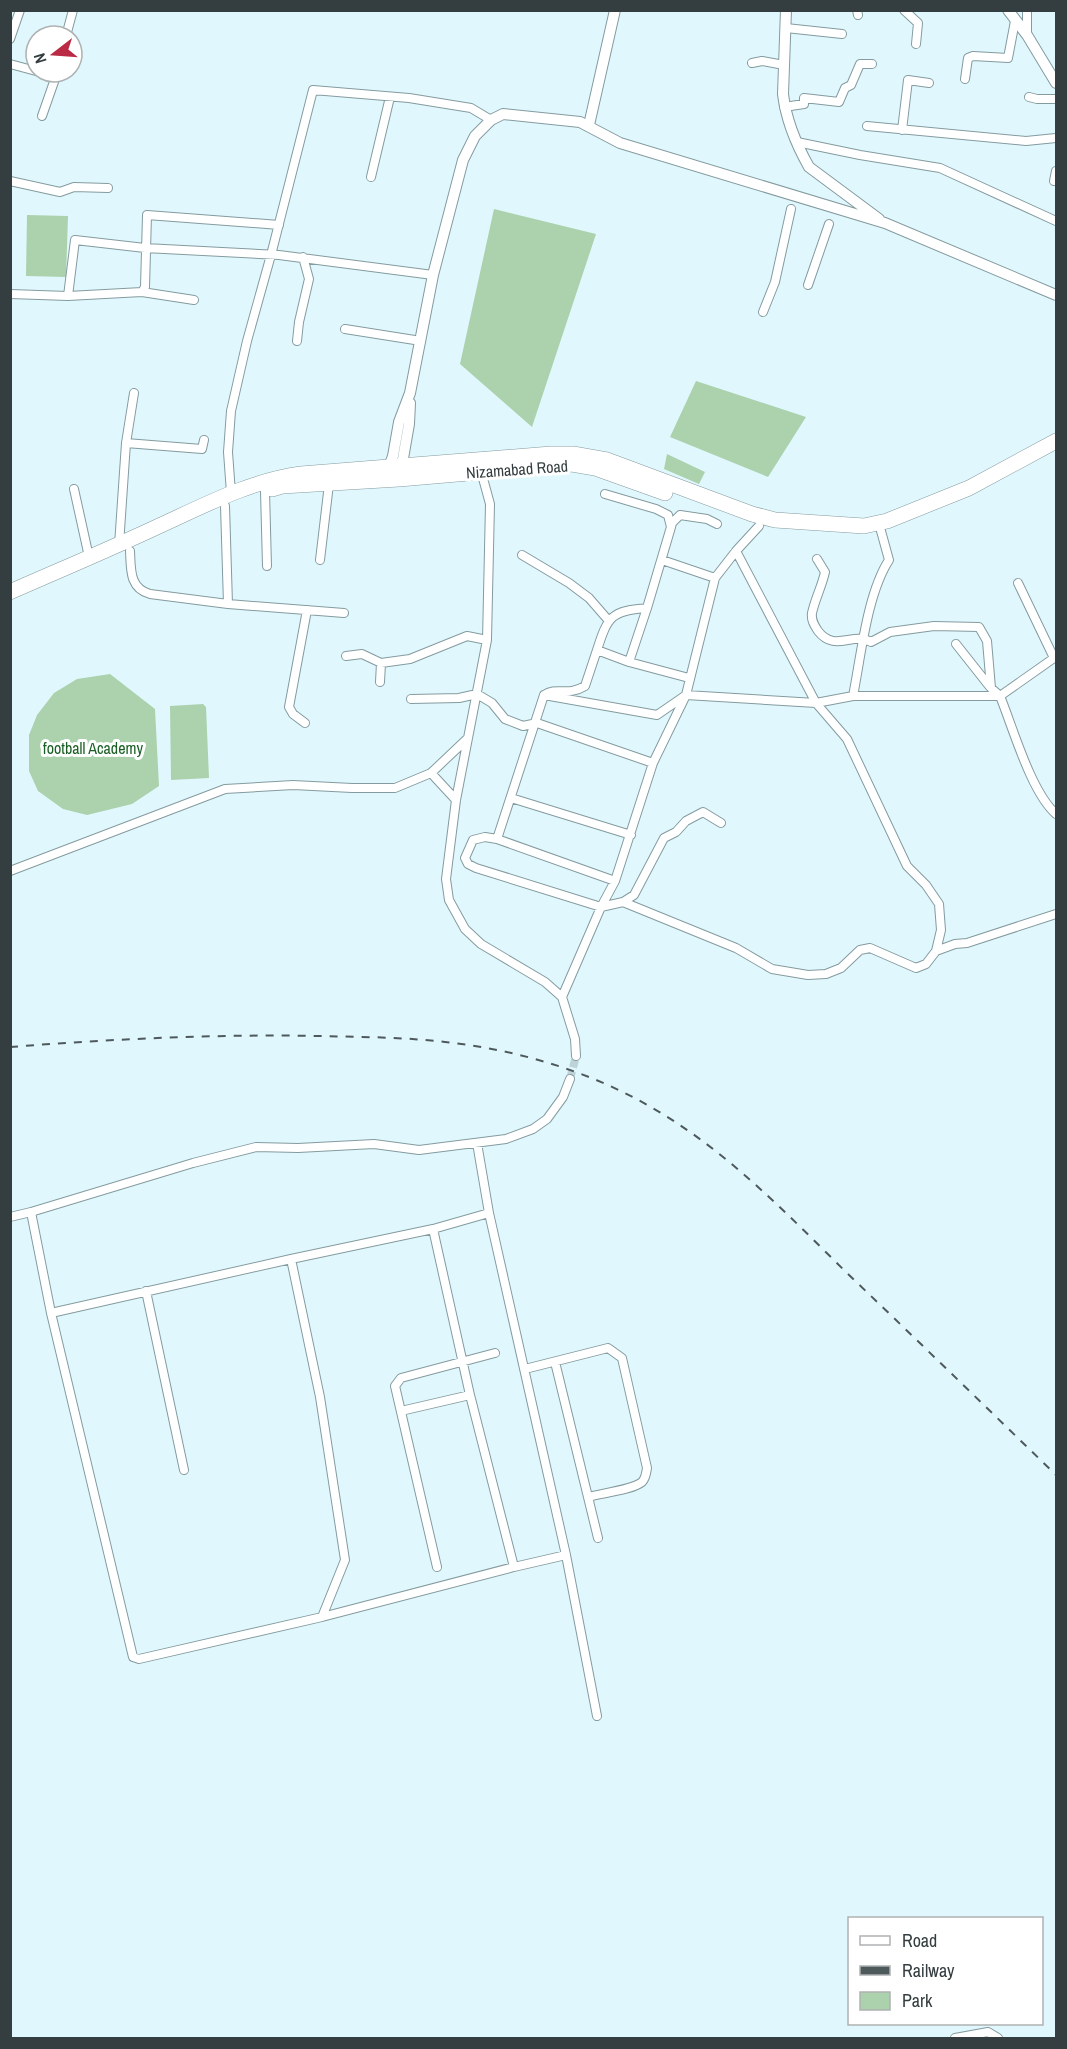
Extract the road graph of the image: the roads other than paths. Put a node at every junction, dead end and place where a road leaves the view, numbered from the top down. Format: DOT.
graph roads {
  1 [pos="20,10"];
  2 [pos="610,10"];
  3 [pos="615,10"];
  4 [pos="786,10"];
  5 [pos="904,10"];
  6 [pos="1008,10"];
  7 [pos="1027,10"];
  8 [pos="1015,21"];
  9 [pos="786,27"];
  10 [pos="842,34"];
  11 [pos="1027,35"];
  12 [pos="10,39"];
  13 [pos="916,44"];
  14 [pos="752,63"];
  15 [pos="873,64"];
  16 [pos="784,65"];
  17 [pos="965,80"];
  18 [pos="928,83"];
  19 [pos="1056,83"];
  20 [pos="53,84"];
  21 [pos="390,97"];
  22 [pos="1029,97"];
  23 [pos="1056,99"];
  24 [pos="784,107"];
  25 [pos="42,116"];
  26 [pos="490,120"];
  27 [pos="585,123"];
  28 [pos="867,126"];
  29 [pos="902,130"];
  30 [pos="1056,138"];
  31 [pos="797,142"];
  32 [pos="1056,171"];
  33 [pos="371,177"];
  34 [pos="1054,181"];
  35 [pos="10,182"];
  36 [pos="108,188"];
  37 [pos="791,209"];
  38 [pos="1056,221"];
  39 [pos="885,223"];
  40 [pos="829,224"];
  41 [pos="279,225"];
  42 [pos="145,248"];
  43 [pos="272,255"];
  44 [pos="303,257"];
  45 [pos="434,275"];
  46 [pos="808,285"];
  47 [pos="142,292"];
  48 [pos="10,294"];
  49 [pos="1056,295"];
  50 [pos="68,296"];
  51 [pos="194,300"];
  52 [pos="763,312"];
  53 [pos="345,329"];
  54 [pos="297,341"];
  55 [pos="421,341"];
  56 [pos="134,393"];
  57 [pos="204,440"];
  58 [pos="1056,441"];
  59 [pos="126,443"];
  60 [pos="1056,452"];
  61 [pos="397,471"];
  62 [pos="481,471"];
  63 [pos="329,483"];
  64 [pos="74,489"];
  65 [pos="265,491"];
  66 [pos="605,494"];
  67 [pos="228,500"];
  68 [pos="717,524"];
  69 [pos="759,526"];
  70 [pos="671,527"];
  71 [pos="881,531"];
  72 [pos="124,548"];
  73 [pos="736,551"];
  74 [pos="522,555"];
  75 [pos="89,557"];
  76 [pos="817,559"];
  77 [pos="662,560"];
  78 [pos="320,561"];
  79 [pos="267,566"];
  80 [pos="715,578"];
  81 [pos="1018,583"];
  82 [pos="10,592"];
  83 [pos="10,602"];
  84 [pos="228,603"];
  85 [pos="647,608"];
  86 [pos="307,610"];
  87 [pos="344,614"];
  88 [pos="609,621"];
  89 [pos="865,639"];
  90 [pos="487,640"];
  91 [pos="956,644"];
  92 [pos="597,650"];
  93 [pos="346,656"];
  94 [pos="629,662"];
  95 [pos="381,663"];
  96 [pos="689,678"];
  97 [pos="380,682"];
  98 [pos="990,687"];
  99 [pos="477,694"];
  100 [pos="544,695"];
  101 [pos="686,695"];
  102 [pos="853,696"];
  103 [pos="1000,696"];
  104 [pos="411,699"];
  105 [pos="816,703"];
  106 [pos="305,723"];
  107 [pos="537,723"];
  108 [pos="468,737"];
  109 [pos="653,763"];
  110 [pos="431,773"];
  111 [pos="511,798"];
  112 [pos="456,800"];
  113 [pos="1056,814"];
  114 [pos="722,823"];
  115 [pos="632,835"];
  116 [pos="497,839"];
  117 [pos="10,871"];
  118 [pos="615,882"];
  119 [pos="623,902"];
  120 [pos="601,907"];
  121 [pos="1056,914"];
  122 [pos="936,951"];
  123 [pos="562,998"];
  124 [pos="576,1056"];
  125 [pos="570,1079"];
  126 [pos="477,1143"];
  127 [pos="31,1212"];
  128 [pos="489,1213"];
  129 [pos="10,1217"];
  130 [pos="433,1229"];
  131 [pos="291,1259"];
  132 [pos="146,1292"];
  133 [pos="51,1312"];
  134 [pos="495,1353"];
  135 [pos="463,1361"];
  136 [pos="555,1362"];
  137 [pos="525,1369"];
  138 [pos="470,1395"];
  139 [pos="401,1411"];
  140 [pos="184,1470"];
  141 [pos="588,1497"];
  142 [pos="598,1538"];
  143 [pos="567,1555"];
  144 [pos="437,1567"];
  145 [pos="514,1567"];
  146 [pos="322,1617"];
  147 [pos="597,1716"];
  148 [pos="955,2038"];
  149 [pos="998,2038"];
  1 -- 12 [label="street"];
  2 -- 27 [label="main road"];
  3 -- 27 [label="main road"];
  4 -- 9 [label="main road"];
  5 -- 13 [label="street"];
  6 -- 8 [label="main road"];
  7 -- 11 [label="street"];
  8 -- 11 [label="main road"];
  8 -- 17 [label="street"];
  9 -- 10 [label="street"];
  9 -- 16 [label="main road"];
  11 -- 19 [label="main road"];
  14 -- 16 [label="street"];
  15 -- 24 [label="street"];
  16 -- 24 [label="main road"];
  18 -- 29 [label="street"];
  20 -- 25 [label="street"];
  21 -- 26 [label="street"];
  21 -- 33 [label="street"];
  21 -- 41 [label="street"];
  22 -- 23 [label="street"];
  24 -- 31 [label="main road"];
  26 -- 27 [label="main road"];
  26 -- 45 [label="main road"];
  27 -- 39 [label="main road"];
  28 -- 29 [label="street"];
  29 -- 30 [label="street"];
  31 -- 38 [label="street"];
  31 -- 39 [label="main road"];
  32 -- 34 [label="street"];
  35 -- 36 [label="street"];
  37 -- 52 [label="street"];
  39 -- 49 [label="main road"];
  40 -- 46 [label="street"];
  41 -- 42 [label="street"];
  41 -- 43 [label="street"];
  42 -- 43 [label="street"];
  42 -- 47 [label="street"];
  42 -- 50 [label="street"];
  43 -- 44 [label="street"];
  43 -- 67 [label="street"];
  44 -- 45 [label="street"];
  44 -- 54 [label="street"];
  45 -- 55 [label="main road"];
  47 -- 50 [label="street"];
  47 -- 51 [label="street"];
  48 -- 50 [label="street"];
  53 -- 55 [label="street"];
  55 -- 61 [label="main road"];
  56 -- 59 [label="street"];
  57 -- 59 [label="street"];
  58 -- 61 [label="highway, Nizamabad Road"];
  59 -- 72 [label="street"];
  60 -- 71 [label="highway, Nizamabad Road"];
  61 -- 62 [label="highway, Nizamabad Road"];
  61 -- 63 [label="highway, Nizamabad Road"];
  61 -- 67 [label="highway, Nizamabad Road"];
  62 -- 69 [label="highway, Nizamabad Road"];
  62 -- 90 [label="street"];
  63 -- 65 [label="highway, Nizamabad Road"];
  63 -- 78 [label="street"];
  64 -- 75 [label="street"];
  65 -- 67 [label="highway, Nizamabad Road"];
  65 -- 79 [label="street"];
  66 -- 70 [label="street"];
  67 -- 72 [label="highway, Nizamabad Road"];
  67 -- 84 [label="street"];
  68 -- 70 [label="street"];
  69 -- 71 [label="highway, Nizamabad Road"];
  69 -- 73 [label="street"];
  70 -- 77 [label="street"];
  71 -- 89 [label="street"];
  72 -- 75 [label="highway, Nizamabad Road"];
  72 -- 83 [label="highway, Nizamabad Road"];
  72 -- 84 [label="street"];
  73 -- 80 [label="street"];
  73 -- 105 [label="street"];
  74 -- 88 [label="street"];
  75 -- 82 [label="highway, Nizamabad Road"];
  76 -- 89 [label="street"];
  77 -- 80 [label="street"];
  77 -- 85 [label="street"];
  80 -- 96 [label="street"];
  81 -- 103 [label="street"];
  84 -- 86 [label="street"];
  85 -- 88 [label="street"];
  85 -- 94 [label="street"];
  86 -- 87 [label="street"];
  86 -- 106 [label="street"];
  88 -- 92 [label="street"];
  89 -- 98 [label="street"];
  89 -- 102 [label="street"];
  90 -- 95 [label="street"];
  90 -- 99 [label="street"];
  91 -- 98 [label="street"];
  92 -- 94 [label="street"];
  92 -- 100 [label="street"];
  93 -- 95 [label="street"];
  94 -- 96 [label="street"];
  95 -- 97 [label="street"];
  96 -- 101 [label="street"];
  98 -- 103 [label="street"];
  99 -- 104 [label="street"];
  99 -- 107 [label="street"];
  99 -- 108 [label="street"];
  100 -- 101 [label="street"];
  100 -- 107 [label="street"];
  101 -- 105 [label="street"];
  101 -- 109 [label="street"];
  102 -- 103 [label="street"];
  102 -- 105 [label="street"];
  103 -- 113 [label="street"];
  105 -- 122 [label="street"];
  107 -- 109 [label="street"];
  107 -- 111 [label="street"];
  108 -- 110 [label="street"];
  108 -- 112 [label="street"];
  109 -- 115 [label="street"];
  110 -- 112 [label="street"];
  110 -- 117 [label="street"];
  111 -- 115 [label="street"];
  111 -- 116 [label="street"];
  112 -- 123 [label="street"];
  114 -- 119 [label="street"];
  115 -- 118 [label="street"];
  116 -- 118 [label="street"];
  116 -- 120 [label="street"];
  118 -- 120 [label="street"];
  119 -- 120 [label="street"];
  119 -- 122 [label="street"];
  120 -- 123 [label="street"];
  121 -- 122 [label="street"];
  123 -- 124 [label="street"];
  125 -- 126 [label="street"];
  126 -- 127 [label="street"];
  126 -- 128 [label="street"];
  127 -- 129 [label="street"];
  127 -- 133 [label="street"];
  128 -- 130 [label="street"];
  128 -- 137 [label="street"];
  130 -- 131 [label="street"];
  130 -- 135 [label="street"];
  131 -- 132 [label="street"];
  131 -- 146 [label="street"];
  132 -- 133 [label="street"];
  132 -- 140 [label="street"];
  133 -- 146 [label="street"];
  134 -- 135 [label="street"];
  135 -- 138 [label="street"];
  135 -- 139 [label="street"];
  136 -- 137 [label="street"];
  136 -- 141 [label="street"];
  136 -- 141 [label="street"];
  137 -- 143 [label="street"];
  138 -- 139 [label="street"];
  138 -- 145 [label="street"];
  139 -- 144 [label="street"];
  141 -- 142 [label="street"];
  143 -- 145 [label="street"];
  143 -- 147 [label="street"];
  145 -- 146 [label="street"];
  148 -- 149 [label="street"];
}
